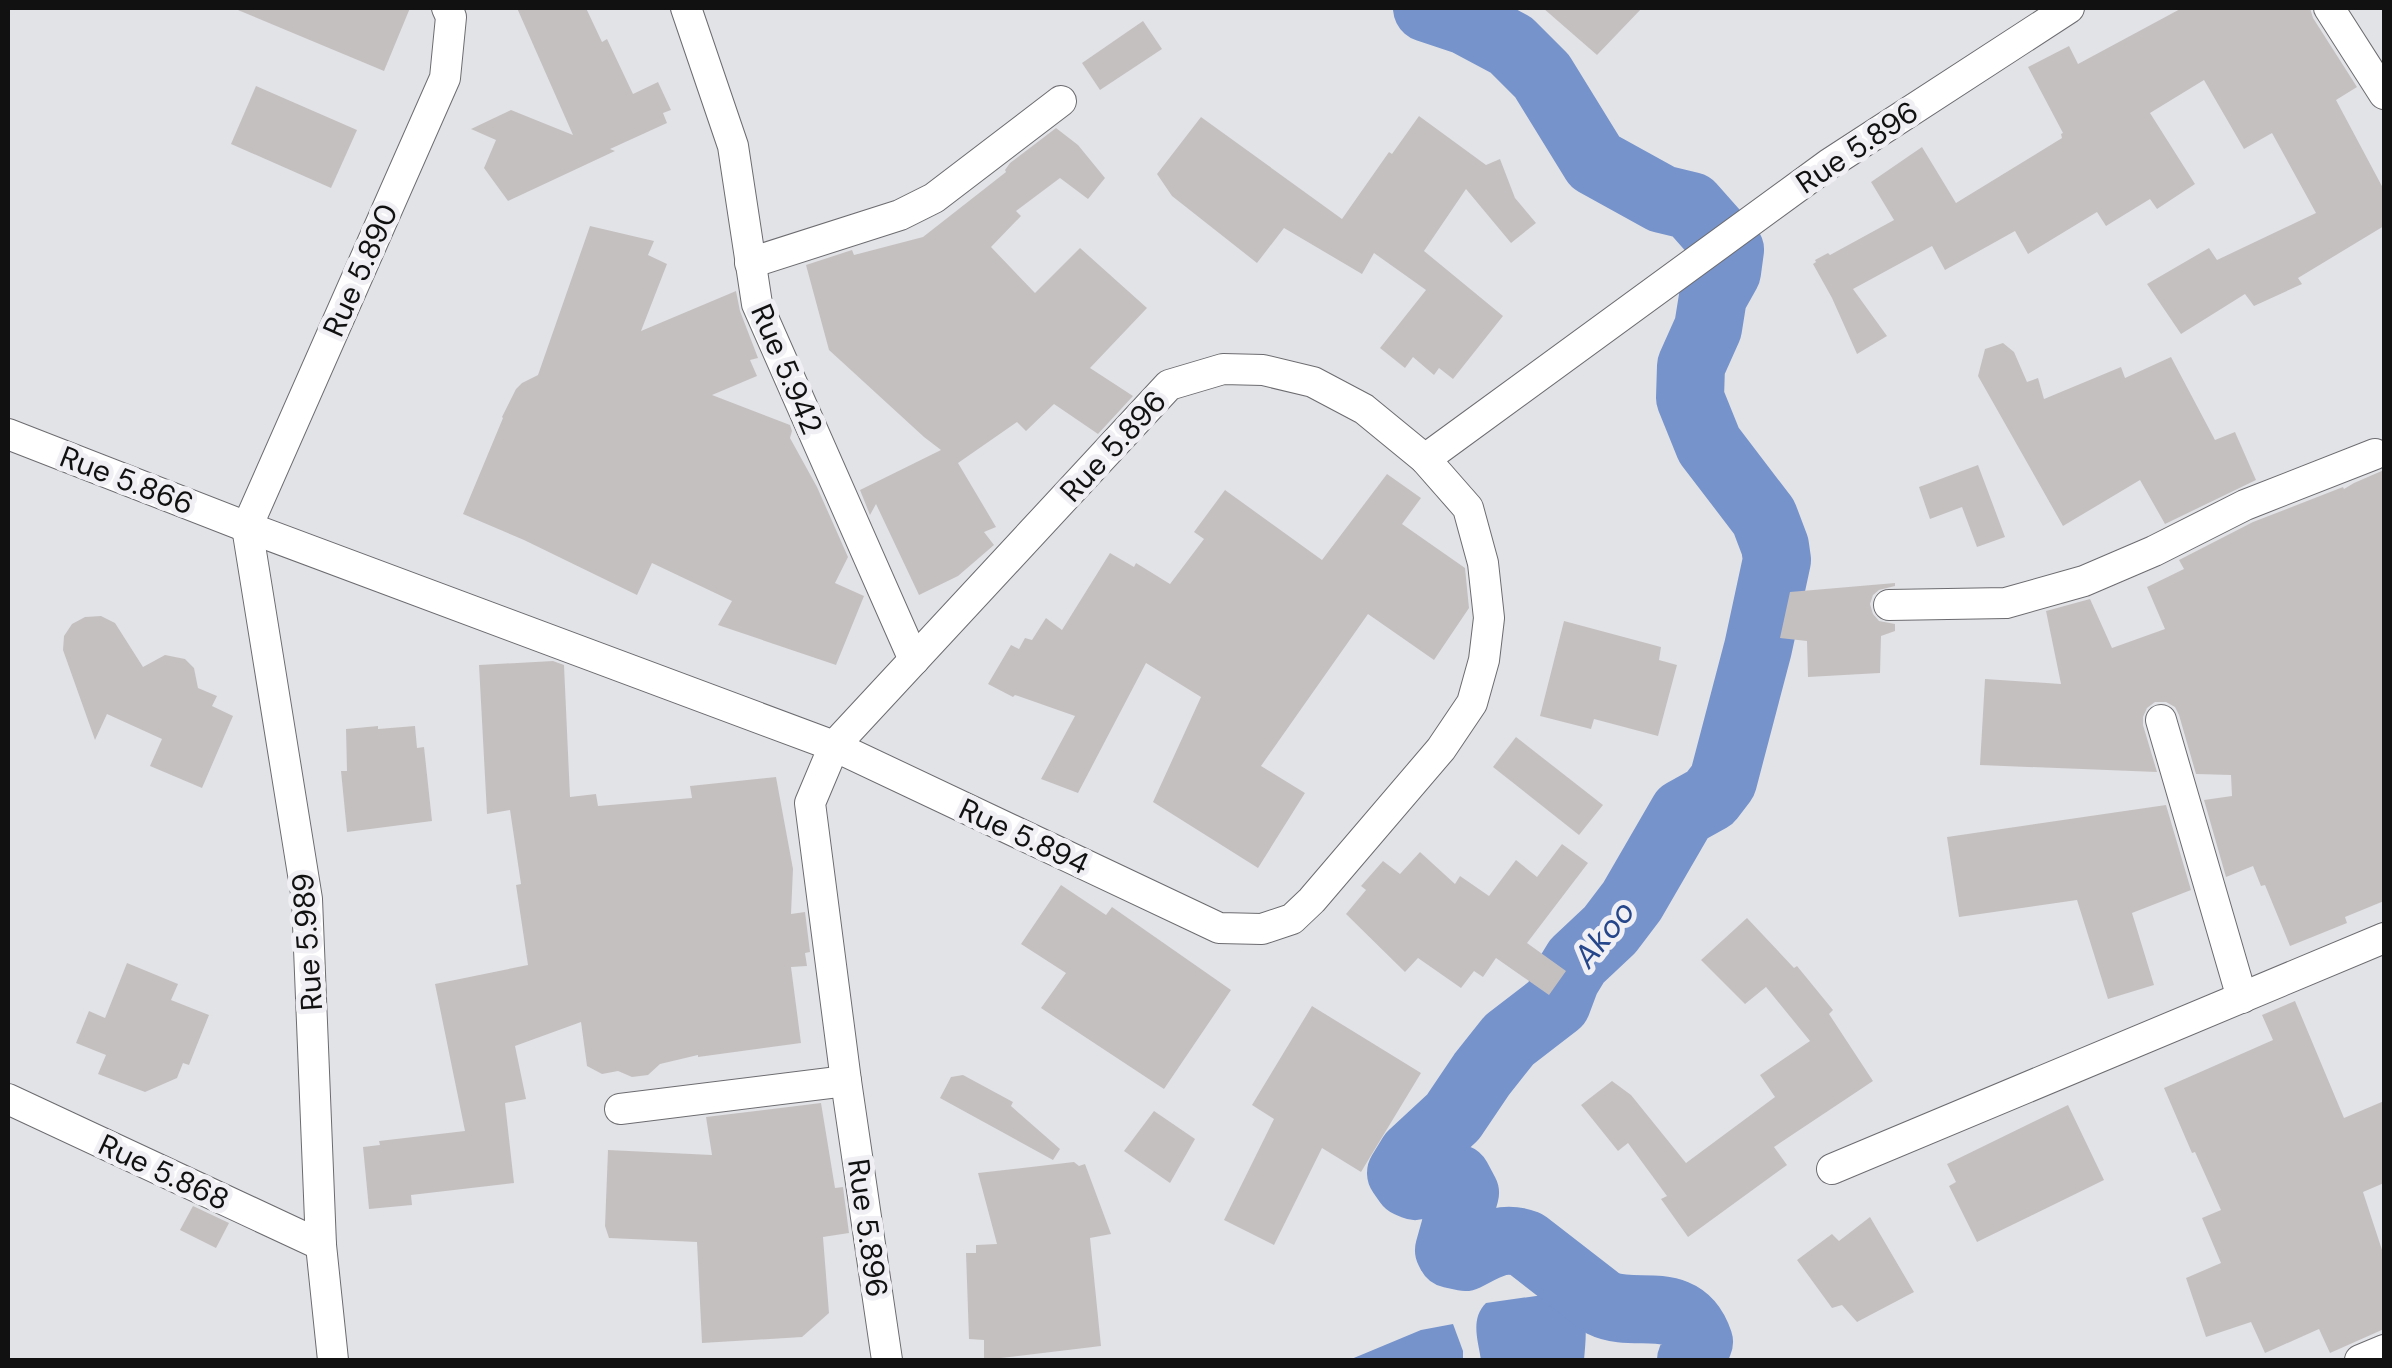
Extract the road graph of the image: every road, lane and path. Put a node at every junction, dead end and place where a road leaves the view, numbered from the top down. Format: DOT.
graph roads {
  1 [pos="447,8"];
  2 [pos="686,8"];
  3 [pos="2069,8"];
  4 [pos="2330,8"];
  5 [pos="2384,94"];
  6 [pos="1062,101"];
  7 [pos="750,263"];
  8 [pos="8,434"];
  9 [pos="2381,458"];
  10 [pos="1425,459"];
  11 [pos="246,526"];
  12 [pos="1889,606"];
  13 [pos="914,660"];
  14 [pos="2162,720"];
  15 [pos="834,746"];
  16 [pos="2384,938"];
  17 [pos="2242,998"];
  18 [pos="846,1081"];
  19 [pos="8,1098"];
  20 [pos="620,1109"];
  21 [pos="1832,1169"];
  22 [pos="321,1246"];
  23 [pos="2384,1350"];
  24 [pos="333,1360"];
  25 [pos="888,1360"];
  26 [pos="2360,1360"];
  1 -- 11 [label="street, Rue 5.890"];
  2 -- 7 [label="street, Rue 5.942"];
  3 -- 10 [label="street, Rue 5.896"];
  4 -- 5 [label="street"];
  6 -- 7 [label="street"];
  7 -- 13 [label="street, Rue 5.942"];
  8 -- 11 [label="street, Rue 5.866"];
  9 -- 12 [label="street"];
  10 -- 13 [label="street, Rue 5.896"];
  10 -- 15 [label="street, Rue 5.894"];
  11 -- 15 [label="street, Rue 5.894"];
  11 -- 22 [label="street, Rue 5.989"];
  13 -- 15 [label="street, Rue 5.896"];
  14 -- 17 [label="street"];
  15 -- 18 [label="street, Rue 5.896"];
  16 -- 17 [label="street"];
  17 -- 21 [label="street"];
  18 -- 20 [label="street"];
  18 -- 25 [label="street, Rue 5.896"];
  19 -- 22 [label="street, Rue 5.868"];
  22 -- 24 [label="street, Rue 5.989"];
  23 -- 26 [label="street"];
}
